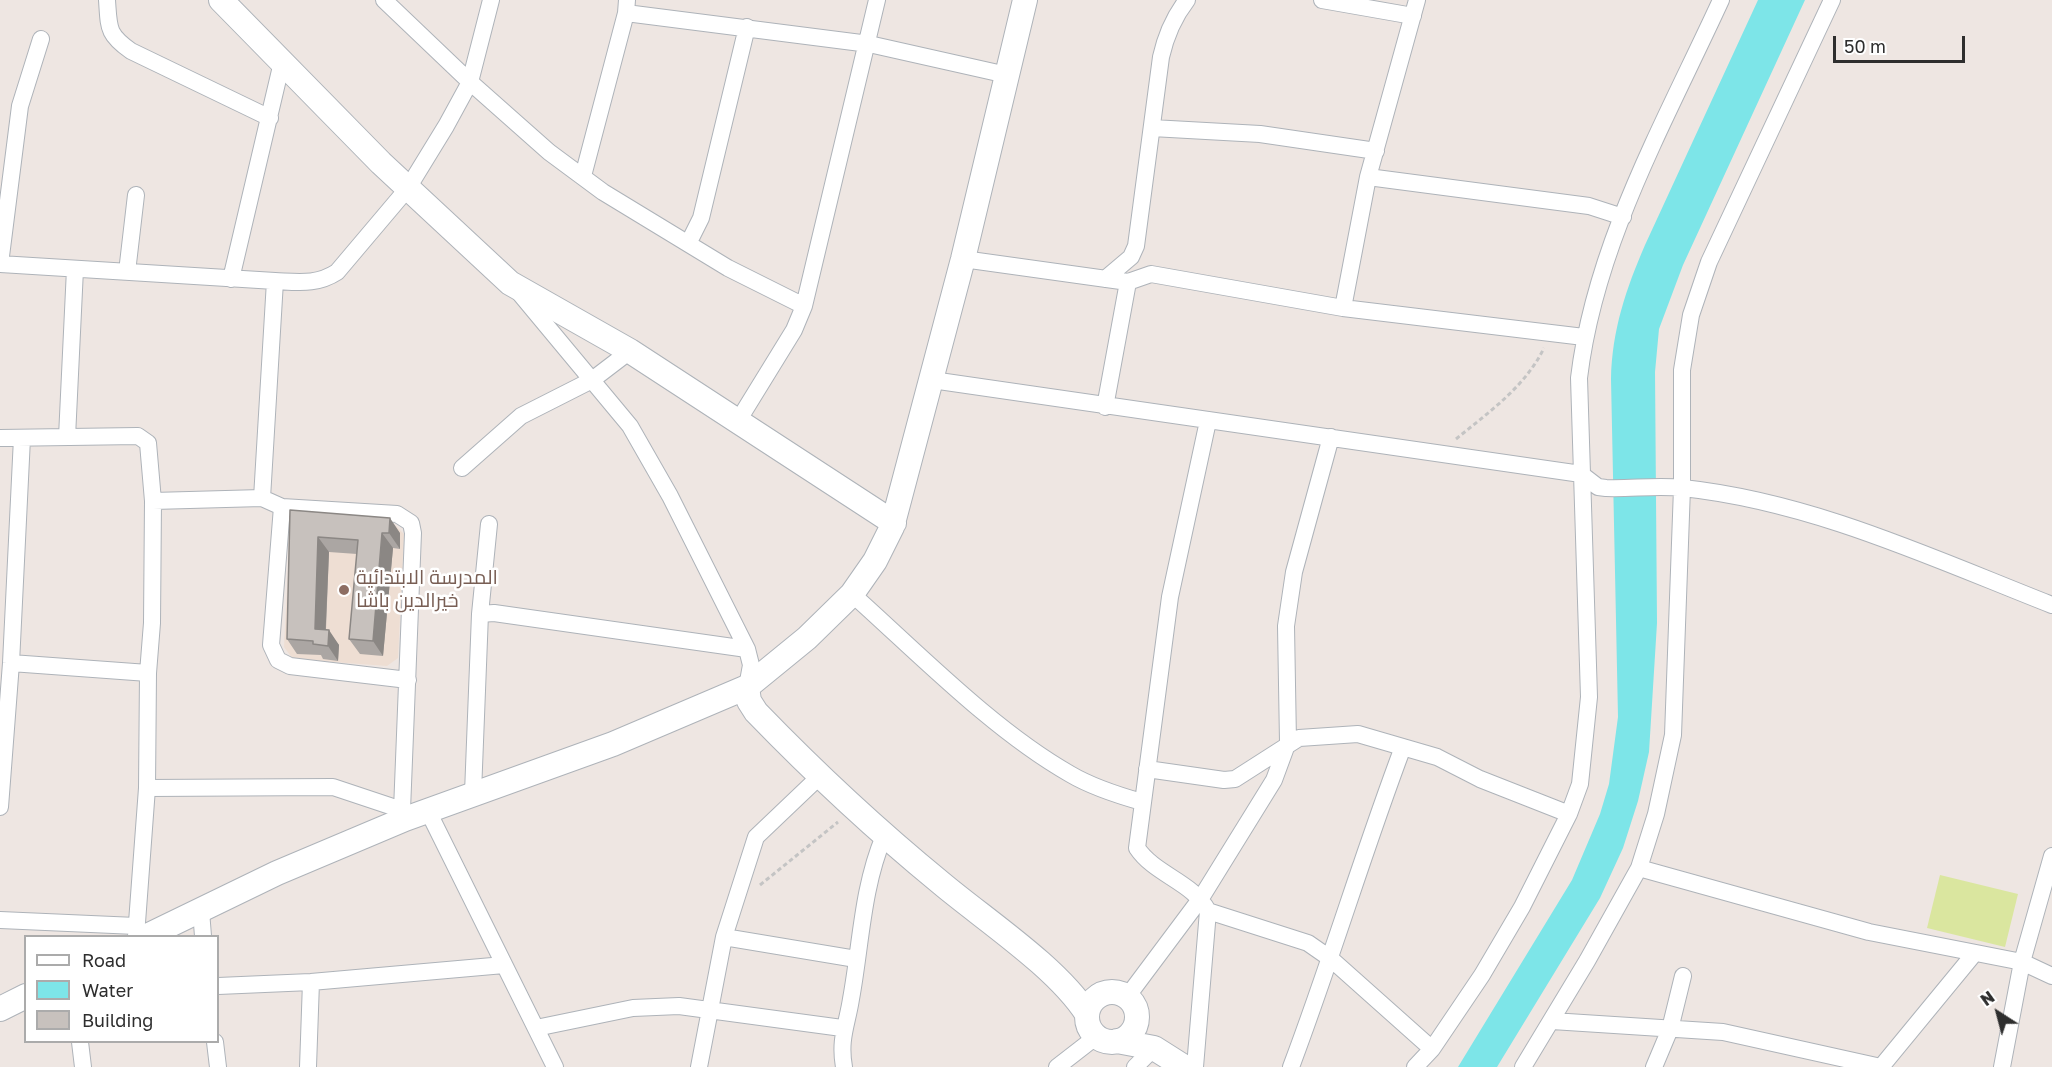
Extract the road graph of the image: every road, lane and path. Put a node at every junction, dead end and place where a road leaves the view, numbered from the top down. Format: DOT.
graph roads {
  1 [pos="107,0"];
  2 [pos="221,0"];
  3 [pos="384,0"];
  4 [pos="491,0"];
  5 [pos="877,0"];
  6 [pos="1025,0"];
  7 [pos="1187,0"];
  8 [pos="1322,0"];
  9 [pos="1721,0"];
  10 [pos="1832,0"];
  11 [pos="626,6"];
  12 [pos="1415,8"];
  13 [pos="747,27"];
  14 [pos="41,39"];
  15 [pos="869,44"];
  16 [pos="282,62"];
  17 [pos="1007,75"];
  18 [pos="470,82"];
  19 [pos="270,118"];
  20 [pos="1152,128"];
  21 [pos="1376,150"];
  22 [pos="583,176"];
  23 [pos="1368,177"];
  24 [pos="408,188"];
  25 [pos="136,195"];
  26 [pos="1623,217"];
  27 [pos="689,242"];
  28 [pos="963,259"];
  29 [pos="0,264"];
  30 [pos="75,269"];
  31 [pos="127,272"];
  32 [pos="231,279"];
  33 [pos="1105,279"];
  34 [pos="275,281"];
  35 [pos="1128,282"];
  36 [pos="510,283"];
  37 [pos="804,306"];
  38 [pos="1343,308"];
  39 [pos="1551,331"];
  40 [pos="1584,337"];
  41 [pos="630,351"];
  42 [pos="592,380"];
  43 [pos="932,380"];
  44 [pos="1105,407"];
  45 [pos="738,421"];
  46 [pos="1208,421"];
  47 [pos="67,437"];
  48 [pos="1331,437"];
  49 [pos="0,438"];
  50 [pos="22,438"];
  51 [pos="1438,453"];
  52 [pos="462,468"];
  53 [pos="1581,474"];
  54 [pos="1682,488"];
  55 [pos="262,498"];
  56 [pos="153,501"];
  57 [pos="282,507"];
  58 [pos="894,523"];
  59 [pos="489,524"];
  60 [pos="852,594"];
  61 [pos="2052,605"];
  62 [pos="480,614"];
  63 [pos="747,649"];
  64 [pos="11,663"];
  65 [pos="148,673"];
  66 [pos="408,680"];
  67 [pos="747,687"];
  68 [pos="1288,742"];
  69 [pos="1403,747"];
  70 [pos="1148,769"];
  71 [pos="819,777"];
  72 [pos="147,788"];
  73 [pos="472,793"];
  74 [pos="1142,802"];
  75 [pos="0,807"];
  76 [pos="853,810"];
  77 [pos="428,811"];
  78 [pos="404,814"];
  79 [pos="1569,814"];
  80 [pos="884,836"];
  81 [pos="2052,855"];
  82 [pos="1638,868"];
  83 [pos="1205,904"];
  84 [pos="732,907"];
  85 [pos="201,911"];
  86 [pos="0,920"];
  87 [pos="139,933"];
  88 [pos="203,935"];
  89 [pos="724,937"];
  90 [pos="1974,954"];
  91 [pos="856,959"];
  92 [pos="1331,959"];
  93 [pos="2022,962"];
  94 [pos="504,965"];
  95 [pos="1683,976"];
  96 [pos="2052,976"];
  97 [pos="311,982"];
  98 [pos="1062,983"];
  99 [pos="219,986"];
  100 [pos="1101,994"];
  101 [pos="24,997"];
  102 [pos="1132,1006"];
  103 [pos="709,1008"];
  104 [pos="0,1009"];
  105 [pos="1087,1014"];
  106 [pos="1552,1020"];
  107 [pos="536,1028"];
  108 [pos="842,1028"];
  109 [pos="1670,1029"];
  110 [pos="1107,1039"];
  111 [pos="80,1043"];
  112 [pos="215,1043"];
  113 [pos="1154,1048"];
  114 [pos="1432,1049"];
  115 [pos="83,1067"];
  116 [pos="218,1067"];
  117 [pos="308,1067"];
  118 [pos="555,1067"];
  119 [pos="699,1067"];
  120 [pos="844,1067"];
  121 [pos="1057,1067"];
  122 [pos="1135,1067"];
  123 [pos="1184,1067"];
  124 [pos="1195,1067"];
  125 [pos="1291,1067"];
  126 [pos="1415,1067"];
  127 [pos="1523,1067"];
  128 [pos="1654,1067"];
  129 [pos="1881,1067"];
  130 [pos="2002,1067"];
  1 -- 19 [label="street"];
  2 -- 16 [label="street"];
  3 -- 18 [label="street"];
  4 -- 18 [label="street"];
  5 -- 15 [label="street"];
  6 -- 17 [label="street"];
  7 -- 20 [label="street"];
  8 -- 12 [label="street"];
  9 -- 26 [label="street"];
  10 -- 54 [label="street"];
  11 -- 13 [label="street"];
  11 -- 22 [label="street"];
  12 -- 21 [label="street"];
  13 -- 15 [label="street"];
  13 -- 27 [label="street"];
  14 -- 29 [label="street"];
  15 -- 17 [label="street"];
  15 -- 37 [label="street"];
  16 -- 19 [label="street"];
  16 -- 24 [label="street"];
  17 -- 28 [label="street"];
  18 -- 22 [label="street"];
  18 -- 24 [label="street"];
  19 -- 32 [label="street"];
  20 -- 21 [label="street"];
  20 -- 33 [label="street"];
  21 -- 23 [label="street"];
  22 -- 27 [label="street"];
  23 -- 26 [label="street"];
  23 -- 38 [label="street"];
  24 -- 34 [label="street"];
  24 -- 36 [label="street"];
  25 -- 31 [label="street"];
  26 -- 40 [label="street"];
  27 -- 37 [label="street"];
  28 -- 33 [label="street"];
  28 -- 43 [label="street"];
  29 -- 30 [label="street"];
  30 -- 31 [label="street"];
  30 -- 47 [label="street"];
  31 -- 32 [label="street"];
  32 -- 34 [label="street"];
  33 -- 35 [label="street"];
  34 -- 55 [label="street"];
  35 -- 38 [label="street"];
  35 -- 44 [label="street"];
  36 -- 41 [label="street"];
  36 -- 42 [label="street"];
  37 -- 45 [label="street"];
  38 -- 39 [label="street"];
  39 -- 40 [label="street"];
  39 -- 51 [label="path"];
  40 -- 53 [label="street"];
  41 -- 42 [label="street"];
  41 -- 45 [label="street"];
  42 -- 52 [label="street"];
  42 -- 63 [label="street"];
  43 -- 44 [label="street"];
  43 -- 58 [label="street"];
  44 -- 46 [label="street"];
  45 -- 58 [label="street"];
  46 -- 48 [label="street"];
  46 -- 70 [label="street"];
  47 -- 50 [label="street"];
  47 -- 56 [label="street"];
  48 -- 51 [label="street"];
  48 -- 68 [label="street"];
  49 -- 50 [label="street"];
  50 -- 64 [label="street"];
  51 -- 53 [label="street"];
  53 -- 54 [label="street"];
  53 -- 79 [label="street"];
  54 -- 61 [label="street"];
  54 -- 82 [label="street"];
  55 -- 56 [label="street"];
  55 -- 57 [label="street"];
  56 -- 65 [label="street"];
  57 -- 66 [label="street"];
  57 -- 66 [label="street"];
  58 -- 60 [label="street"];
  59 -- 62 [label="street"];
  60 -- 67 [label="street"];
  60 -- 74 [label="street"];
  62 -- 63 [label="street"];
  62 -- 73 [label="street"];
  63 -- 67 [label="street"];
  64 -- 65 [label="street"];
  64 -- 75 [label="street"];
  65 -- 72 [label="street"];
  66 -- 78 [label="street"];
  67 -- 71 [label="street"];
  67 -- 73 [label="street"];
  68 -- 69 [label="street"];
  68 -- 70 [label="street"];
  68 -- 83 [label="street"];
  69 -- 79 [label="street"];
  69 -- 92 [label="street"];
  70 -- 74 [label="street"];
  71 -- 76 [label="street"];
  71 -- 84 [label="street"];
  72 -- 78 [label="street"];
  72 -- 87 [label="street"];
  73 -- 77 [label="street"];
  74 -- 83 [label="street"];
  76 -- 80 [label="street"];
  76 -- 84 [label="path"];
  77 -- 78 [label="street"];
  77 -- 94 [label="street"];
  78 -- 85 [label="street"];
  79 -- 114 [label="street"];
  80 -- 91 [label="street"];
  80 -- 98 [label="street"];
  81 -- 93 [label="street"];
  82 -- 90 [label="street"];
  82 -- 106 [label="street"];
  83 -- 92 [label="street"];
  83 -- 102 [label="street"];
  83 -- 124 [label="street"];
  84 -- 89 [label="street"];
  85 -- 87 [label="street"];
  85 -- 88 [label="street"];
  86 -- 87 [label="street"];
  89 -- 91 [label="street"];
  89 -- 103 [label="street"];
  90 -- 93 [label="street"];
  90 -- 129 [label="street"];
  91 -- 108 [label="street"];
  92 -- 114 [label="street"];
  92 -- 125 [label="street"];
  93 -- 96 [label="street"];
  93 -- 130 [label="street"];
  94 -- 97 [label="street"];
  94 -- 107 [label="street"];
  95 -- 109 [label="street"];
  97 -- 99 [label="street"];
  97 -- 117 [label="street"];
  98 -- 100 [label="street"];
  98 -- 105 [label="street"];
  100 -- 102 [label="street"];
  100 -- 105 [label="street"];
  101 -- 104 [label="street"];
  102 -- 110 [label="street"];
  102 -- 113 [label="street"];
  103 -- 107 [label="street"];
  103 -- 108 [label="street"];
  103 -- 119 [label="street"];
  105 -- 110 [label="street"];
  106 -- 109 [label="street"];
  106 -- 127 [label="street"];
  107 -- 118 [label="street"];
  108 -- 120 [label="street"];
  109 -- 128 [label="street"];
  109 -- 129 [label="street"];
  110 -- 113 [label="street"];
  110 -- 121 [label="street"];
  111 -- 115 [label="street"];
  112 -- 116 [label="street"];
  113 -- 122 [label="street"];
  113 -- 123 [label="street"];
  114 -- 126 [label="street"];
}
